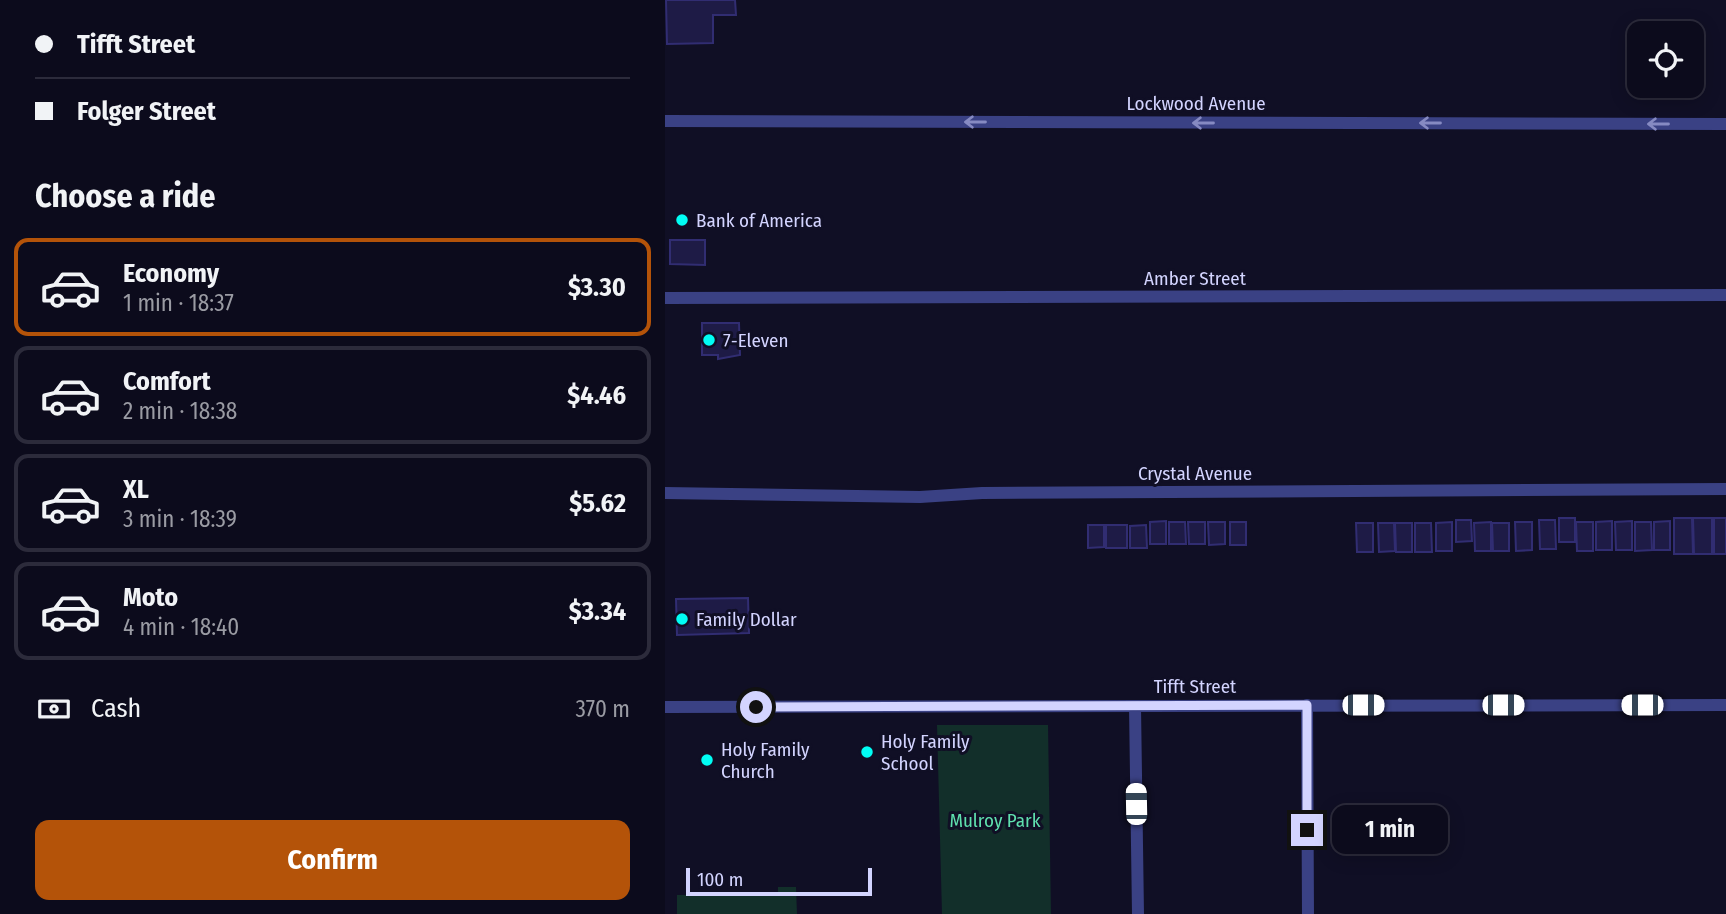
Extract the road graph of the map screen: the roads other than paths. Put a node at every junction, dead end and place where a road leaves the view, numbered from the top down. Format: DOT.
graph roads {
  1 [pos="665,121"];
  2 [pos="1726,124"];
  3 [pos="1726,295"];
  4 [pos="665,298"];
  5 [pos="1726,489"];
  6 [pos="665,493"];
  7 [pos="1307,705"];
  8 [pos="1726,705"];
  9 [pos="1135,706"];
  10 [pos="665,707"];
  11 [pos="1138,914"];
  12 [pos="1308,914"];
  2 -- 1 [label="street, Lockwood Avenue, one-way"];
  3 -- 4 [label="street, Amber Street"];
  5 -- 6 [label="street, Crystal Avenue"];
  7 -- 8 [label="street, Tifft Street"];
  7 -- 9 [label="street, Tifft Street"];
  7 -- 12 [label="street"];
  9 -- 10 [label="street, Tifft Street"];
  9 -- 11 [label="street"];
}
